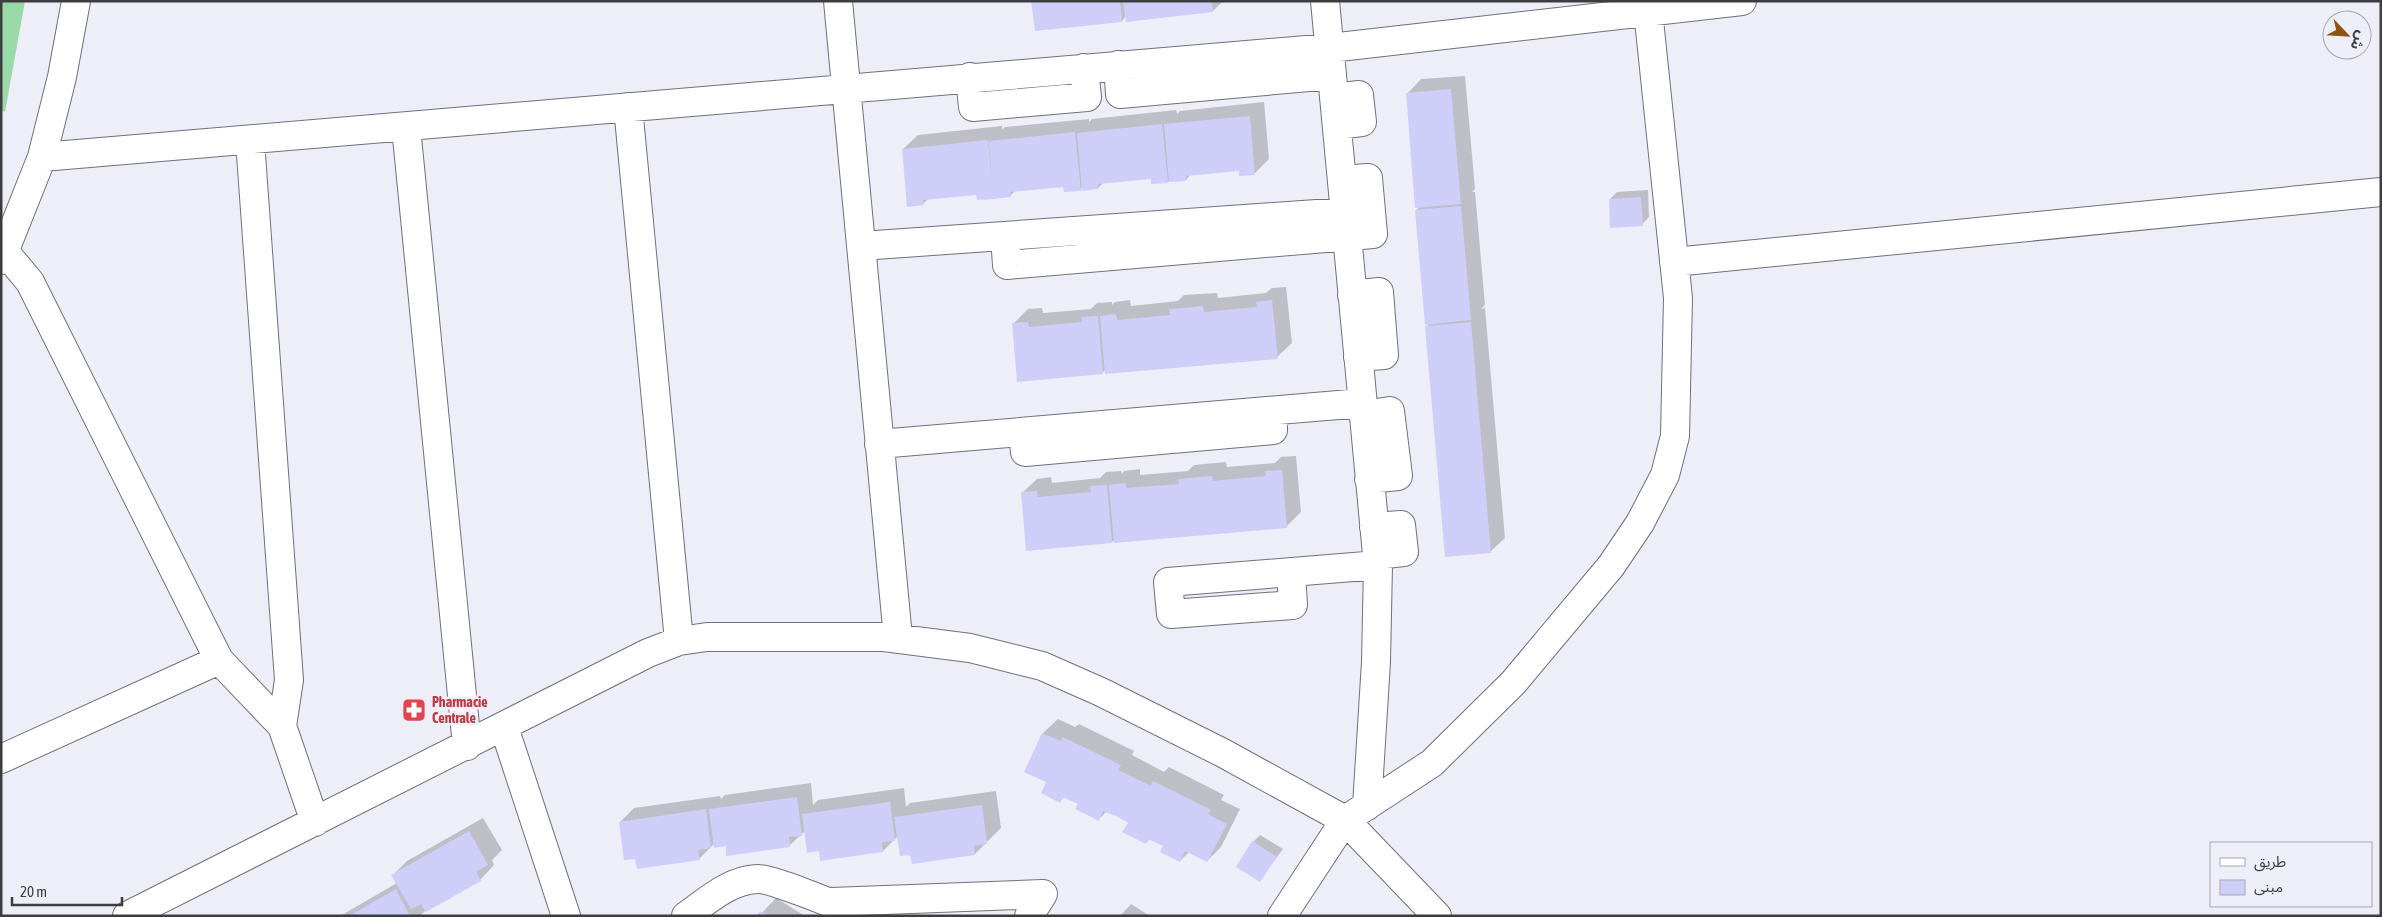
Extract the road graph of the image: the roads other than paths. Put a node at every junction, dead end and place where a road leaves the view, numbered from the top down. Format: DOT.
graph roads {
  1 [pos="76,1"];
  2 [pos="838,1"];
  3 [pos="1325,1"];
  4 [pos="1742,1"];
  5 [pos="1647,7"];
  6 [pos="1330,48"];
  7 [pos="1118,65"];
  8 [pos="1333,87"];
  9 [pos="846,88"];
  10 [pos="628,107"];
  11 [pos="406,127"];
  12 [pos="250,140"];
  13 [pos="42,157"];
  14 [pos="2381,192"];
  15 [pos="1346,224"];
  16 [pos="861,246"];
  17 [pos="3,256"];
  18 [pos="1674,262"];
  19 [pos="1362,409"];
  20 [pos="880,444"];
  21 [pos="1377,560"];
  22 [pos="1291,572"];
  23 [pos="898,638"];
  24 [pos="678,641"];
  25 [pos="219,660"];
  26 [pos="282,726"];
  27 [pos="504,727"];
  28 [pos="468,746"];
  29 [pos="1,759"];
  30 [pos="1356,813"];
  31 [pos="316,822"];
  32 [pos="831,902"];
  33 [pos="126,916"];
  34 [pos="566,916"];
  35 [pos="686,916"];
  36 [pos="856,916"];
  37 [pos="1028,916"];
  38 [pos="1282,916"];
  39 [pos="1437,916"];
  1 -- 13 [label="street"];
  2 -- 9 [label="street"];
  3 -- 6 [label="street"];
  4 -- 5 [label="street"];
  5 -- 6 [label="street"];
  5 -- 18 [label="street"];
  6 -- 7 [label="street"];
  6 -- 8 [label="street"];
  7 -- 8 [label="street"];
  7 -- 9 [label="street"];
  8 -- 15 [label="street"];
  9 -- 10 [label="street"];
  9 -- 16 [label="street"];
  10 -- 11 [label="street"];
  10 -- 24 [label="street"];
  11 -- 12 [label="street"];
  11 -- 28 [label="street"];
  12 -- 13 [label="street"];
  12 -- 26 [label="street"];
  13 -- 17 [label="street"];
  14 -- 18 [label="street"];
  15 -- 16 [label="street"];
  15 -- 19 [label="street"];
  16 -- 20 [label="street"];
  17 -- 25 [label="street"];
  18 -- 30 [label="street"];
  19 -- 20 [label="street"];
  19 -- 21 [label="street"];
  20 -- 23 [label="street"];
  21 -- 22 [label="street"];
  21 -- 30 [label="street"];
  23 -- 24 [label="street"];
  23 -- 30 [label="street"];
  24 -- 27 [label="street"];
  25 -- 26 [label="street"];
  25 -- 29 [label="street"];
  26 -- 31 [label="street"];
  27 -- 28 [label="street"];
  27 -- 34 [label="street"];
  28 -- 31 [label="street"];
  30 -- 38 [label="street"];
  30 -- 39 [label="street"];
  31 -- 33 [label="street"];
  32 -- 35 [label="street"];
  32 -- 36 [label="street"];
  32 -- 37 [label="street"];
}
